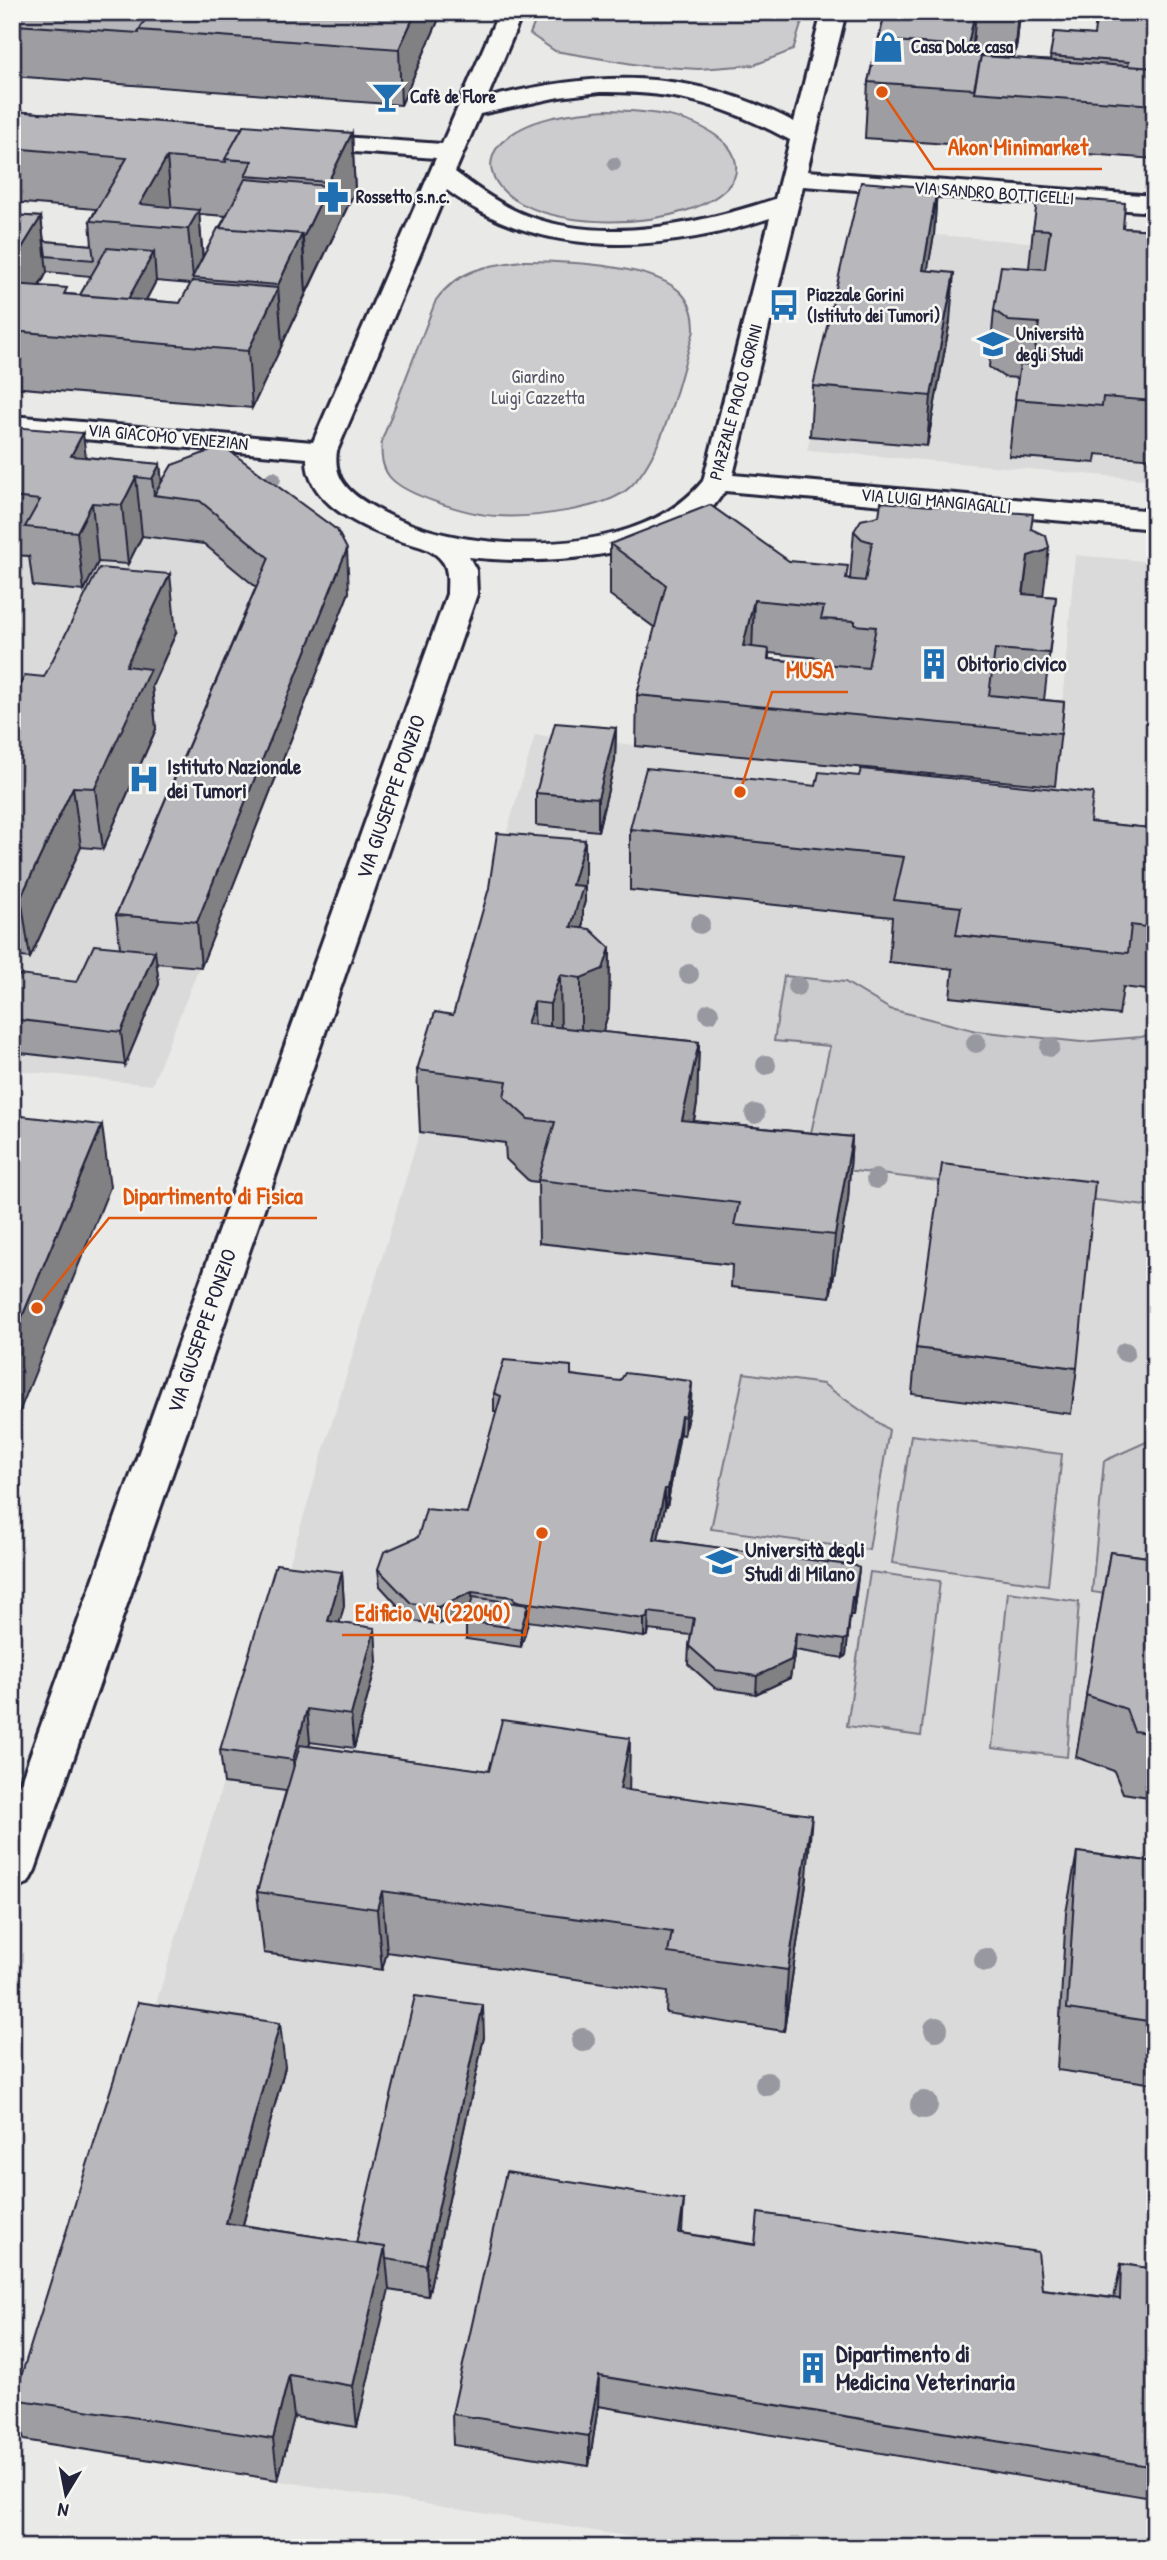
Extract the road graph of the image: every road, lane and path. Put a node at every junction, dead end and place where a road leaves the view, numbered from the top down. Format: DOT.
graph roads {
  1 [pos="511,12"];
  2 [pos="834,12"];
  3 [pos="470,109"];
  4 [pos="803,137"];
  5 [pos="280,140"];
  6 [pos="446,163"];
  7 [pos="789,191"];
  8 [pos="1155,204"];
  9 [pos="12,424"];
  10 [pos="323,451"];
  11 [pos="717,482"];
  12 [pos="1155,520"];
  13 [pos="437,542"];
  14 [pos="531,551"];
  15 [pos="462,594"];
  16 [pos="12,1870"];
  1 -- 3 [label="street"];
  2 -- 4 [label="street, PIAZZALE PAOLO GORINI"];
  3 -- 4 [label="street"];
  3 -- 6 [label="street"];
  4 -- 7 [label="street, PIAZZALE PAOLO GORINI"];
  5 -- 6 [label="street"];
  6 -- 7 [label="street"];
  6 -- 10 [label="street"];
  7 -- 8 [label="street, VIA SANDRO BOTTICELLI"];
  7 -- 11 [label="street, PIAZZALE PAOLO GORINI"];
  9 -- 10 [label="street, VIA GIACOMO VENEZIAN"];
  10 -- 13 [label="street, PIAZZALE PAOLO GORINI"];
  11 -- 12 [label="street, VIA LUIGI MANGIAGALLI"];
  11 -- 14 [label="street, PIAZZALE PAOLO GORINI"];
  13 -- 14 [label="street, PIAZZALE PAOLO GORINI"];
  13 -- 15 [label="street, PIAZZALE PAOLO GORINI"];
  14 -- 15 [label="street, PIAZZALE PAOLO GORINI"];
  15 -- 16 [label="street, VIA GIUSEPPE PONZIO"];
}
